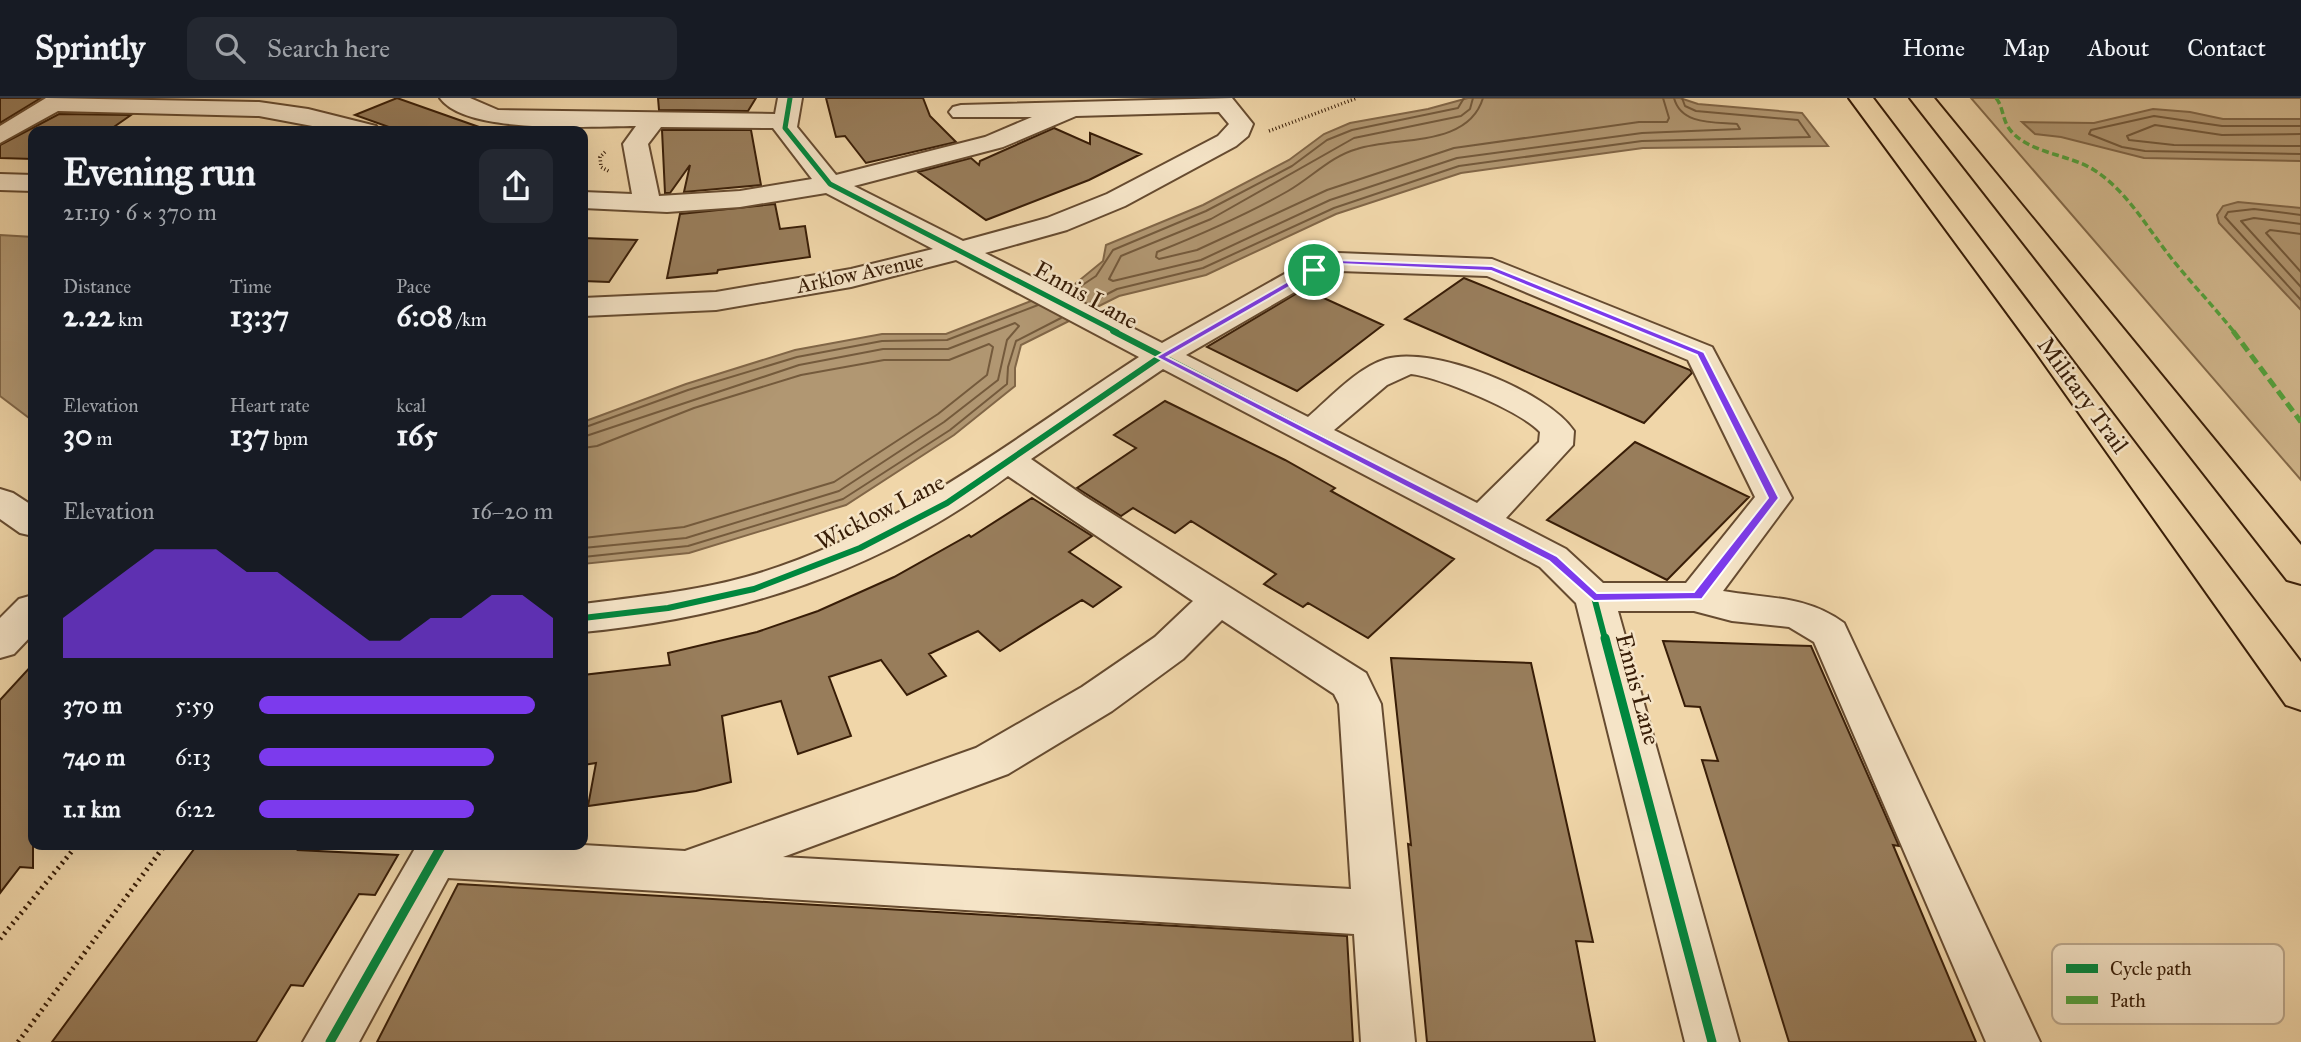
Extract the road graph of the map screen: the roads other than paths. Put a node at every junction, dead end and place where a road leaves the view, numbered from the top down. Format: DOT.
graph roads {
  1 [pos="452,98"];
  2 [pos="1861,98"];
  3 [pos="1922,98"];
  4 [pos="57,101"];
  5 [pos="222,102"];
  6 [pos="1223,102"];
  7 [pos="957,105"];
  8 [pos="489,106"];
  9 [pos="788,109"];
  10 [pos="1072,109"];
  11 [pos="654,119"];
  12 [pos="347,126"];
  13 [pos="464,126"];
  14 [pos="4,131"];
  15 [pos="994,142"];
  16 [pos="0,182"];
  17 [pos="28,183"];
  18 [pos="830,184"];
  19 [pos="588,200"];
  20 [pos="647,204"];
  21 [pos="963,250"];
  22 [pos="588,307"];
  23 [pos="1160,357"];
  24 [pos="1309,433"];
  25 [pos="1008,459"];
  26 [pos="0,501"];
  27 [pos="28,521"];
  28 [pos="1481,521"];
  29 [pos="2301,570"];
  30 [pos="1594,597"];
  31 [pos="1698,597"];
  32 [pos="1219,599"];
  33 [pos="28,615"];
  34 [pos="588,617"];
  35 [pos="0,643"];
  36 [pos="2301,694"];
  37 [pos="439,851"];
  38 [pos="686,871"];
  39 [pos="1378,913"];
  40 [pos="330,1042"];
  41 [pos="1388,1042"];
  42 [pos="1712,1042"];
  43 [pos="2014,1042"];
  1 -- 8 [label="street"];
  2 -- 36 [label="main road, Military Trail"];
  3 -- 29 [label="main road"];
  4 -- 5 [label="street"];
  4 -- 14 [label="street"];
  5 -- 12 [label="street"];
  6 -- 10 [label="street"];
  6 -- 21 [label="street, Arklow Avenue"];
  7 -- 10 [label="street"];
  7 -- 15 [label="street"];
  8 -- 11 [label="street"];
  8 -- 13 [label="street"];
  9 -- 11 [label="street"];
  9 -- 18 [label="street, Ennis Lane"];
  10 -- 15 [label="street"];
  11 -- 20 [label="street"];
  15 -- 18 [label="street"];
  16 -- 17 [label="street"];
  18 -- 20 [label="street"];
  18 -- 21 [label="street, Ennis Lane"];
  19 -- 20 [label="street"];
  21 -- 22 [label="street, Arklow Avenue"];
  21 -- 23 [label="street, Ennis Lane"];
  23 -- 24 [label="street, Ennis Lane"];
  23 -- 25 [label="street, Wicklow Lane"];
  23 -- 31 [label="street, Wicklow Lane"];
  24 -- 28 [label="street, Ennis Lane"];
  24 -- 28 [label="street"];
  25 -- 32 [label="street"];
  25 -- 34 [label="street, Wicklow Lane"];
  26 -- 27 [label="street"];
  28 -- 30 [label="street, Ennis Lane"];
  30 -- 31 [label="street"];
  30 -- 42 [label="street, Ennis Lane"];
  31 -- 43 [label="street"];
  32 -- 38 [label="street"];
  32 -- 39 [label="street"];
  33 -- 35 [label="street"];
  37 -- 38 [label="street"];
  37 -- 40 [label="street"];
  38 -- 39 [label="street"];
  39 -- 41 [label="street"];
}
